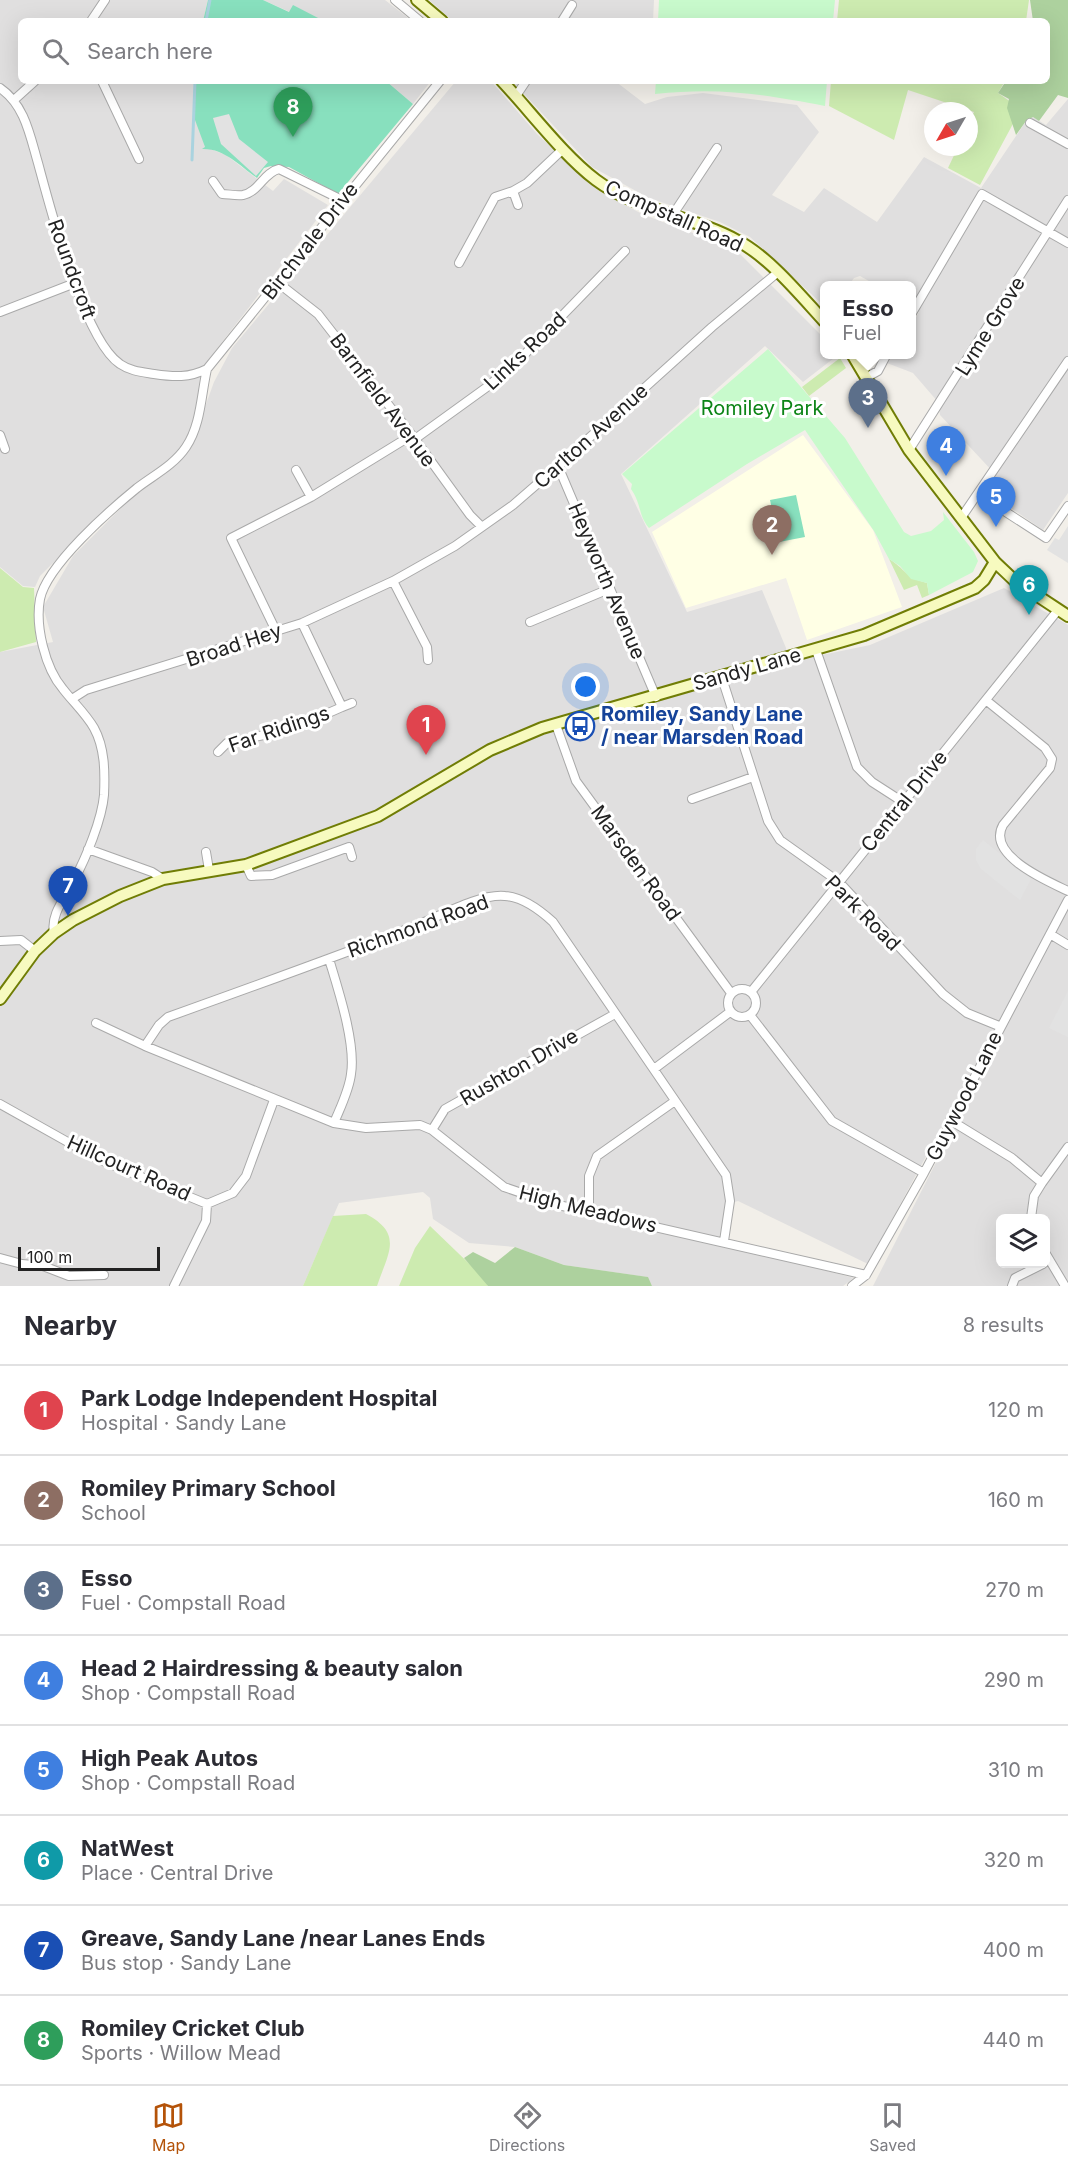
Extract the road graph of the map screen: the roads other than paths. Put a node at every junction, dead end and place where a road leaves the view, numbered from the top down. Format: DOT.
graph roads {
  1 [pos="105,0"];
  2 [pos="395,0"];
  3 [pos="417,0"];
  4 [pos="572,5"];
  5 [pos="93,18"];
  6 [pos="416,18"];
  7 [pos="438,18"];
  8 [pos="564,18"];
  9 [pos="32,84"];
  10 [pos="103,84"];
  11 [pos="438,84"];
  12 [pos="505,84"];
  13 [pos="524,84"];
  14 [pos="0,88"];
  15 [pos="516,96"];
  16 [pos="14,100"];
  17 [pos="1030,123"];
  18 [pos="1068,144"];
  19 [pos="717,148"];
  20 [pos="563,149"];
  21 [pos="139,159"];
  22 [pos="213,181"];
  23 [pos="513,191"];
  24 [pos="342,200"];
  25 [pos="1068,200"];
  26 [pos="518,205"];
  27 [pos="672,216"];
  28 [pos="1048,232"];
  29 [pos="1068,243"];
  30 [pos="625,251"];
  31 [pos="459,263"];
  32 [pos="777,273"];
  33 [pos="277,282"];
  34 [pos="75,283"];
  35 [pos="916,307"];
  36 [pos="0,312"];
  37 [pos="820,316"];
  38 [pos="855,359"];
  39 [pos="884,359"];
  40 [pos="1068,361"];
  41 [pos="207,369"];
  42 [pos="867,377"];
  43 [pos="0,435"];
  44 [pos="414,437"];
  45 [pos="5,449"];
  46 [pos="909,450"];
  47 [pos="558,466"];
  48 [pos="296,470"];
  49 [pos="978,494"];
  50 [pos="311,497"];
  51 [pos="1068,506"];
  52 [pos="961,518"];
  53 [pos="481,526"];
  54 [pos="995,562"];
  55 [pos="393,581"];
  56 [pos="609,589"];
  57 [pos="1063,613"];
  58 [pos="530,622"];
  59 [pos="302,623"];
  60 [pos="276,631"];
  61 [pos="816,650"];
  62 [pos="428,660"];
  63 [pos="721,675"];
  64 [pos="656,697"];
  65 [pos="72,699"];
  66 [pos="987,701"];
  67 [pos="352,703"];
  68 [pos="342,707"];
  69 [pos="556,725"];
  70 [pos="218,752"];
  71 [pos="753,777"];
  72 [pos="692,799"];
  73 [pos="903,802"];
  74 [pos="88,849"];
  75 [pos="206,852"];
  76 [pos="352,857"];
  77 [pos="258,861"];
  78 [pos="246,865"];
  79 [pos="209,870"];
  80 [pos="264,875"];
  81 [pos="163,879"];
  82 [pos="839,882"];
  83 [pos="1068,891"];
  84 [pos="1068,900"];
  85 [pos="54,933"];
  86 [pos="1050,934"];
  87 [pos="0,941"];
  88 [pos="1068,945"];
  89 [pos="35,951"];
  90 [pos="329,959"];
  91 [pos="751,992"];
  92 [pos="731,993"];
  93 [pos="0,999"];
  94 [pos="730,1012"];
  95 [pos="615,1014"];
  96 [pos="750,1015"];
  97 [pos="96,1023"];
  98 [pos="999,1026"];
  99 [pos="145,1046"];
  100 [pos="654,1069"];
  101 [pos="274,1100"];
  102 [pos="675,1101"];
  103 [pos="0,1104"];
  104 [pos="950,1120"];
  105 [pos="334,1123"];
  106 [pos="432,1130"];
  107 [pos="1068,1147"];
  108 [pos="924,1173"];
  109 [pos="1041,1183"];
  110 [pos="207,1204"];
  111 [pos="589,1211"];
  112 [pos="1032,1214"];
  113 [pos="724,1241"];
  114 [pos="0,1258"];
  115 [pos="1050,1265"];
  116 [pos="1032,1268"];
  117 [pos="104,1275"];
  118 [pos="867,1275"];
  119 [pos="174,1286"];
  120 [pos="852,1286"];
  121 [pos="1012,1286"];
  122 [pos="1065,1286"];
  1 -- 5 [label="street"];
  2 -- 6 [label="street"];
  3 -- 7 [label="street"];
  4 -- 8 [label="street"];
  9 -- 16 [label="street"];
  10 -- 21 [label="street"];
  11 -- 24 [label="street, Birchvale Drive"];
  12 -- 15 [label="street, Compstall Road"];
  13 -- 15 [label="street"];
  14 -- 16 [label="street, Roundcroft"];
  15 -- 20 [label="street, Compstall Road"];
  16 -- 34 [label="street, Roundcroft"];
  17 -- 18 [label="street"];
  19 -- 27 [label="street"];
  20 -- 23 [label="street"];
  20 -- 27 [label="street, Compstall Road"];
  22 -- 24 [label="street"];
  23 -- 26 [label="street"];
  23 -- 31 [label="street"];
  24 -- 33 [label="street, Birchvale Drive"];
  25 -- 28 [label="street, Lyme Grove"];
  27 -- 32 [label="street, Compstall Road"];
  28 -- 29 [label="street"];
  28 -- 35 [label="street"];
  28 -- 46 [label="street, Lyme Grove"];
  30 -- 44 [label="street, Links Road"];
  32 -- 37 [label="street, Compstall Road"];
  32 -- 47 [label="street, Carlton Avenue"];
  33 -- 41 [label="street, Birchvale Drive"];
  33 -- 44 [label="street, Barnfield Avenue"];
  34 -- 36 [label="street"];
  34 -- 41 [label="street, Roundcroft"];
  38 -- 42 [label="street"];
  39 -- 42 [label="street"];
  40 -- 49 [label="street"];
  41 -- 65 [label="street, Birchvale Drive"];
  42 -- 46 [label="street"];
  43 -- 45 [label="street"];
  44 -- 50 [label="street, Links Road"];
  44 -- 53 [label="street, Barnfield Avenue"];
  46 -- 52 [label="street"];
  47 -- 53 [label="street, Carlton Avenue"];
  47 -- 56 [label="street, Heyworth Avenue"];
  48 -- 50 [label="street"];
  49 -- 51 [label="street"];
  49 -- 52 [label="street"];
  50 -- 60 [label="street, Links Road"];
  52 -- 54 [label="street"];
  53 -- 55 [label="street, Carlton Avenue"];
  54 -- 57 [label="street"];
  54 -- 61 [label="street, Sandy Lane"];
  55 -- 59 [label="street, Broad Hey"];
  55 -- 62 [label="street"];
  56 -- 58 [label="street"];
  56 -- 64 [label="street, Heyworth Avenue"];
  57 -- 66 [label="street, Central Drive"];
  59 -- 60 [label="street, Broad Hey"];
  59 -- 68 [label="street, Far Ridings"];
  60 -- 65 [label="street, Broad Hey"];
  61 -- 63 [label="street, Sandy Lane"];
  61 -- 73 [label="street"];
  63 -- 64 [label="street, Sandy Lane"];
  63 -- 71 [label="street, Park Road"];
  64 -- 69 [label="street, Sandy Lane"];
  65 -- 74 [label="street"];
  66 -- 73 [label="street, Central Drive"];
  66 -- 83 [label="street"];
  67 -- 68 [label="street, Far Ridings"];
  68 -- 70 [label="street, Far Ridings"];
  69 -- 77 [label="street, Sandy Lane"];
  69 -- 92 [label="street, Marsden Road"];
  71 -- 72 [label="street"];
  71 -- 82 [label="street, Park Road"];
  73 -- 82 [label="street, Central Drive"];
  74 -- 81 [label="street"];
  74 -- 85 [label="street"];
  75 -- 79 [label="street"];
  76 -- 80 [label="street"];
  77 -- 78 [label="street, Sandy Lane"];
  77 -- 80 [label="street"];
  78 -- 79 [label="street, Sandy Lane"];
  78 -- 80 [label="street"];
  79 -- 81 [label="street, Sandy Lane"];
  81 -- 85 [label="street, Sandy Lane"];
  82 -- 91 [label="street, Central Drive"];
  82 -- 98 [label="street, Park Road"];
  84 -- 86 [label="street, Guywood Lane"];
  85 -- 89 [label="street, Sandy Lane"];
  86 -- 88 [label="street"];
  86 -- 98 [label="street, Guywood Lane"];
  87 -- 89 [label="street"];
  89 -- 93 [label="street, Sandy Lane"];
  90 -- 95 [label="street, Richmond Road"];
  90 -- 99 [label="street, Richmond Road"];
  90 -- 105 [label="street"];
  91 -- 92 [label="street"];
  91 -- 96 [label="street"];
  92 -- 94 [label="street"];
  94 -- 96 [label="street"];
  94 -- 100 [label="street"];
  95 -- 100 [label="street, Richmond Road"];
  95 -- 106 [label="street, Rushton Drive"];
  96 -- 108 [label="street"];
  97 -- 99 [label="street"];
  98 -- 104 [label="street, Guywood Lane"];
  99 -- 101 [label="street"];
  100 -- 102 [label="street, Richmond Road"];
  101 -- 105 [label="street"];
  101 -- 110 [label="street, Hillcourt Road"];
  102 -- 111 [label="street"];
  102 -- 113 [label="street, Richmond Road"];
  103 -- 110 [label="street, Hillcourt Road"];
  104 -- 108 [label="street, Guywood Lane"];
  104 -- 109 [label="street"];
  105 -- 106 [label="street"];
  106 -- 111 [label="street, High Meadows"];
  107 -- 109 [label="street"];
  108 -- 118 [label="street, Guywood Lane"];
  109 -- 112 [label="street"];
  110 -- 119 [label="street"];
  111 -- 113 [label="street, High Meadows"];
  113 -- 118 [label="street, High Meadows"];
  114 -- 117 [label="street"];
  115 -- 122 [label="street"];
  116 -- 121 [label="street"];
  118 -- 120 [label="street, Guywood Lane"];
}
